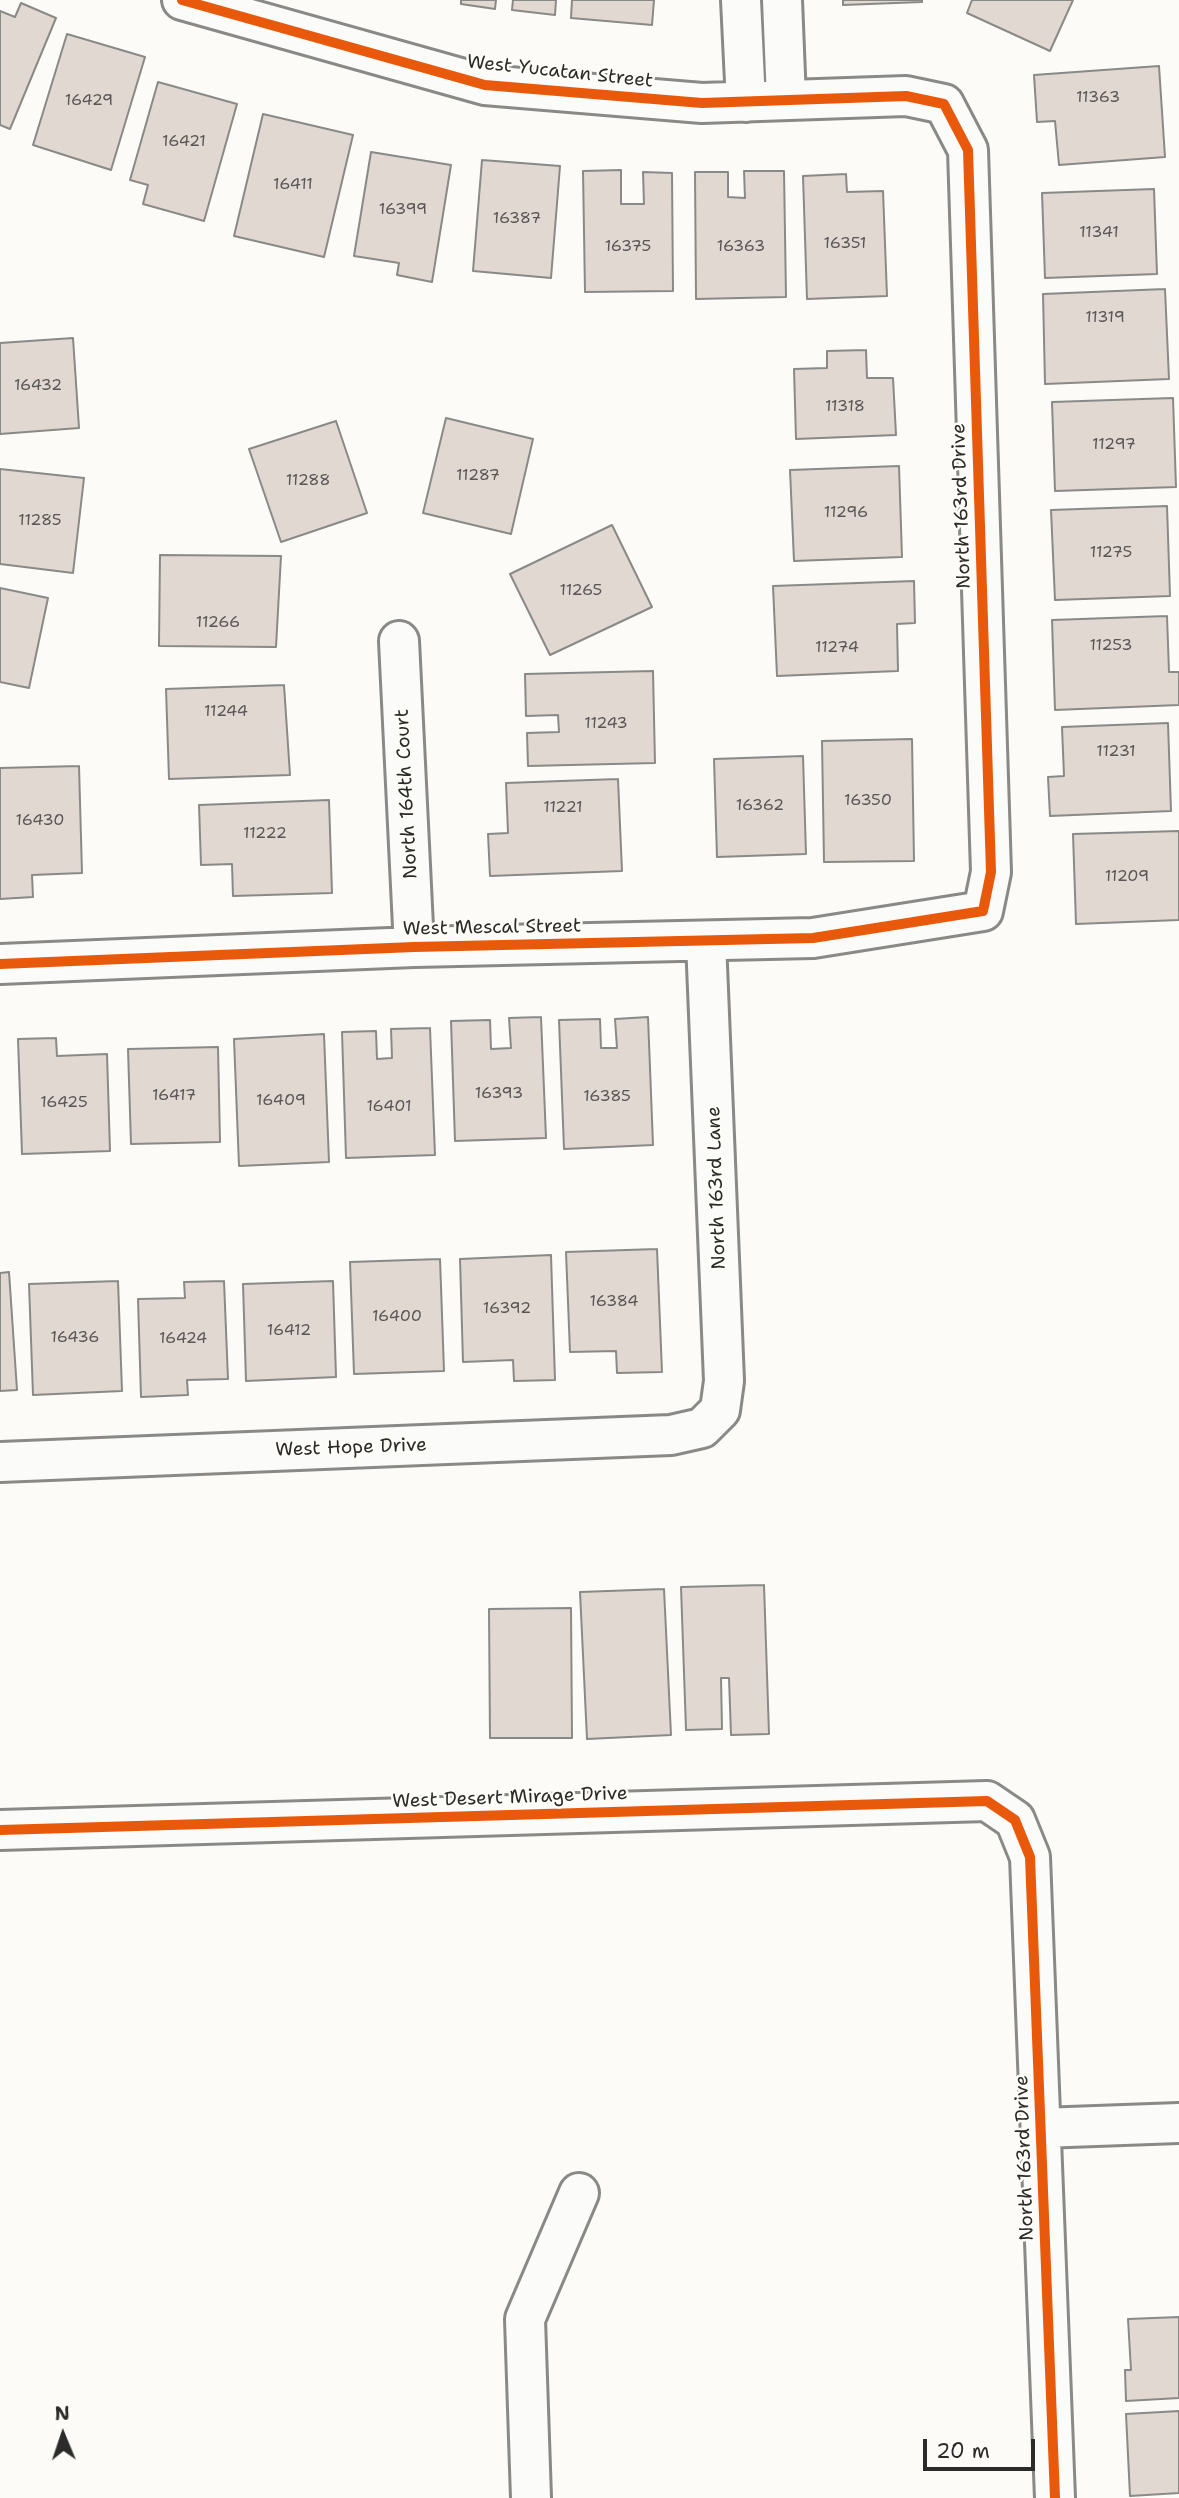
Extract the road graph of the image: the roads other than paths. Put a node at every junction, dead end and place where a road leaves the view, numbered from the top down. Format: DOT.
graph roads {
  1 [pos="181,0"];
  2 [pos="741,0"];
  3 [pos="782,0"];
  4 [pos="786,100"];
  5 [pos="746,102"];
  6 [pos="944,104"];
  7 [pos="399,641"];
  8 [pos="983,911"];
  9 [pos="706,941"];
  10 [pos="414,947"];
  11 [pos="0,964"];
  12 [pos="702,1428"];
  13 [pos="0,1462"];
  14 [pos="1014,1820"];
  15 [pos="0,1830"];
  16 [pos="1179,2123"];
  17 [pos="1041,2128"];
  18 [pos="579,2193"];
  19 [pos="531,2498"];
  20 [pos="1055,2498"];
  1 -- 5 [label="street, West Yucatan Street"];
  2 -- 5 [label="street"];
  3 -- 4 [label="street"];
  4 -- 5 [label="street, West Yucatan Street"];
  4 -- 6 [label="street, West Yucatan Street"];
  6 -- 8 [label="street, North 163rd Drive"];
  7 -- 10 [label="street, North 164th Court"];
  8 -- 9 [label="street, West Mescal Street"];
  9 -- 10 [label="street, West Mescal Street"];
  9 -- 12 [label="street, North 163rd Lane"];
  10 -- 11 [label="street, West Mescal Street"];
  12 -- 13 [label="street, West Hope Drive"];
  14 -- 15 [label="street, West Desert Mirage Drive"];
  14 -- 17 [label="street, North 163rd Drive"];
  16 -- 17 [label="street"];
  17 -- 20 [label="street, North 163rd Drive"];
  18 -- 19 [label="street"];
}
